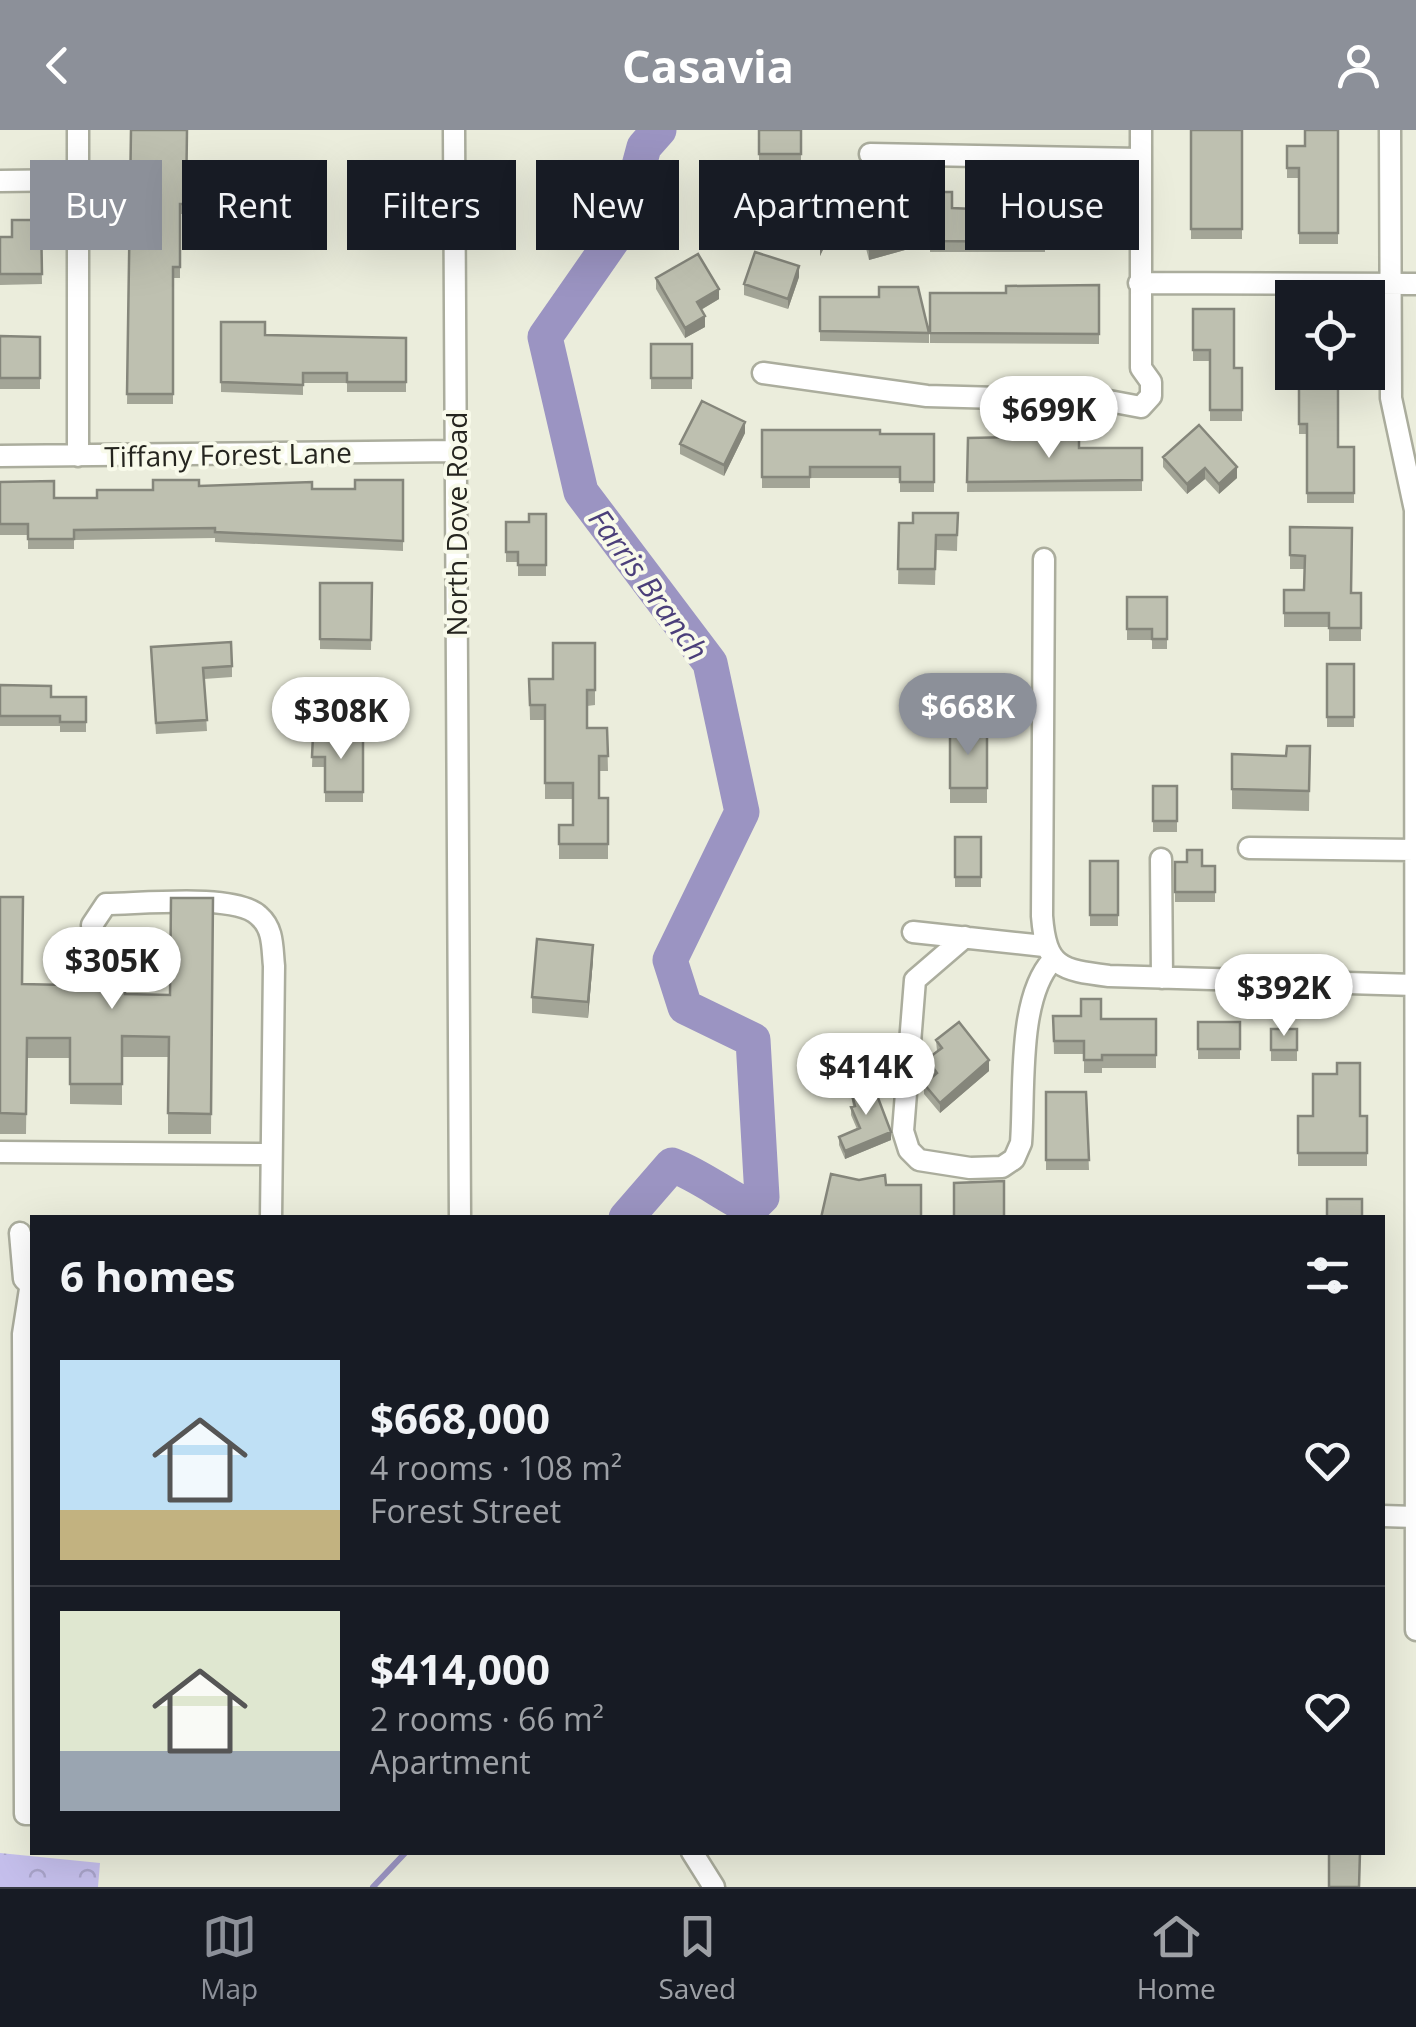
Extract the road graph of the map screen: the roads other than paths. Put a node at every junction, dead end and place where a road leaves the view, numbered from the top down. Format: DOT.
graph roads {
  1 [pos="78,130"];
  2 [pos="454,130"];
  3 [pos="1141,130"];
  4 [pos="1390,130"];
  5 [pos="870,154"];
  6 [pos="1140,158"];
  7 [pos="78,160"];
  8 [pos="0,180"];
  9 [pos="30,180"];
  10 [pos="78,250"];
  11 [pos="1139,283"];
  12 [pos="1389,284"];
  13 [pos="1416,284"];
  14 [pos="763,373"];
  15 [pos="456,452"];
  16 [pos="0,456"];
  17 [pos="78,456"];
  18 [pos="1044,559"];
  19 [pos="1249,848"];
  20 [pos="1414,850"];
  21 [pos="1161,859"];
  22 [pos="92,924"];
  23 [pos="913,932"];
  24 [pos="964,938"];
  25 [pos="1055,958"];
  26 [pos="1162,978"];
  27 [pos="1415,985"];
  28 [pos="0,1152"];
  29 [pos="270,1154"];
  30 [pos="271,1215"];
  31 [pos="460,1215"];
  32 [pos="18,1233"];
  33 [pos="30,1287"];
  34 [pos="30,1295"];
  35 [pos="1385,1516"];
  36 [pos="1416,1517"];
  37 [pos="1416,1630"];
  38 [pos="30,1814"];
  39 [pos="694,1855"];
  40 [pos="714,1887"];
  1 -- 7 [label="street"];
  2 -- 15 [label="street, North Dove Road"];
  3 -- 6 [label="street"];
  4 -- 12 [label="street"];
  5 -- 6 [label="street"];
  6 -- 11 [label="street"];
  8 -- 9 [label="street"];
  10 -- 17 [label="street"];
  11 -- 12 [label="street"];
  11 -- 14 [label="street"];
  12 -- 13 [label="street"];
  12 -- 20 [label="street"];
  15 -- 17 [label="street, Tiffany Forest Lane"];
  15 -- 31 [label="street, North Dove Road"];
  16 -- 17 [label="street, Tiffany Forest Lane"];
  18 -- 25 [label="street"];
  19 -- 20 [label="street"];
  20 -- 27 [label="street"];
  21 -- 26 [label="street"];
  22 -- 29 [label="street"];
  23 -- 24 [label="street"];
  24 -- 25 [label="street"];
  24 -- 25 [label="street"];
  25 -- 26 [label="street"];
  26 -- 27 [label="street"];
  27 -- 36 [label="street"];
  28 -- 29 [label="street"];
  29 -- 30 [label="street"];
  32 -- 33 [label="street"];
  34 -- 38 [label="street"];
  35 -- 36 [label="street"];
  36 -- 37 [label="street"];
  39 -- 40 [label="street"];
}
